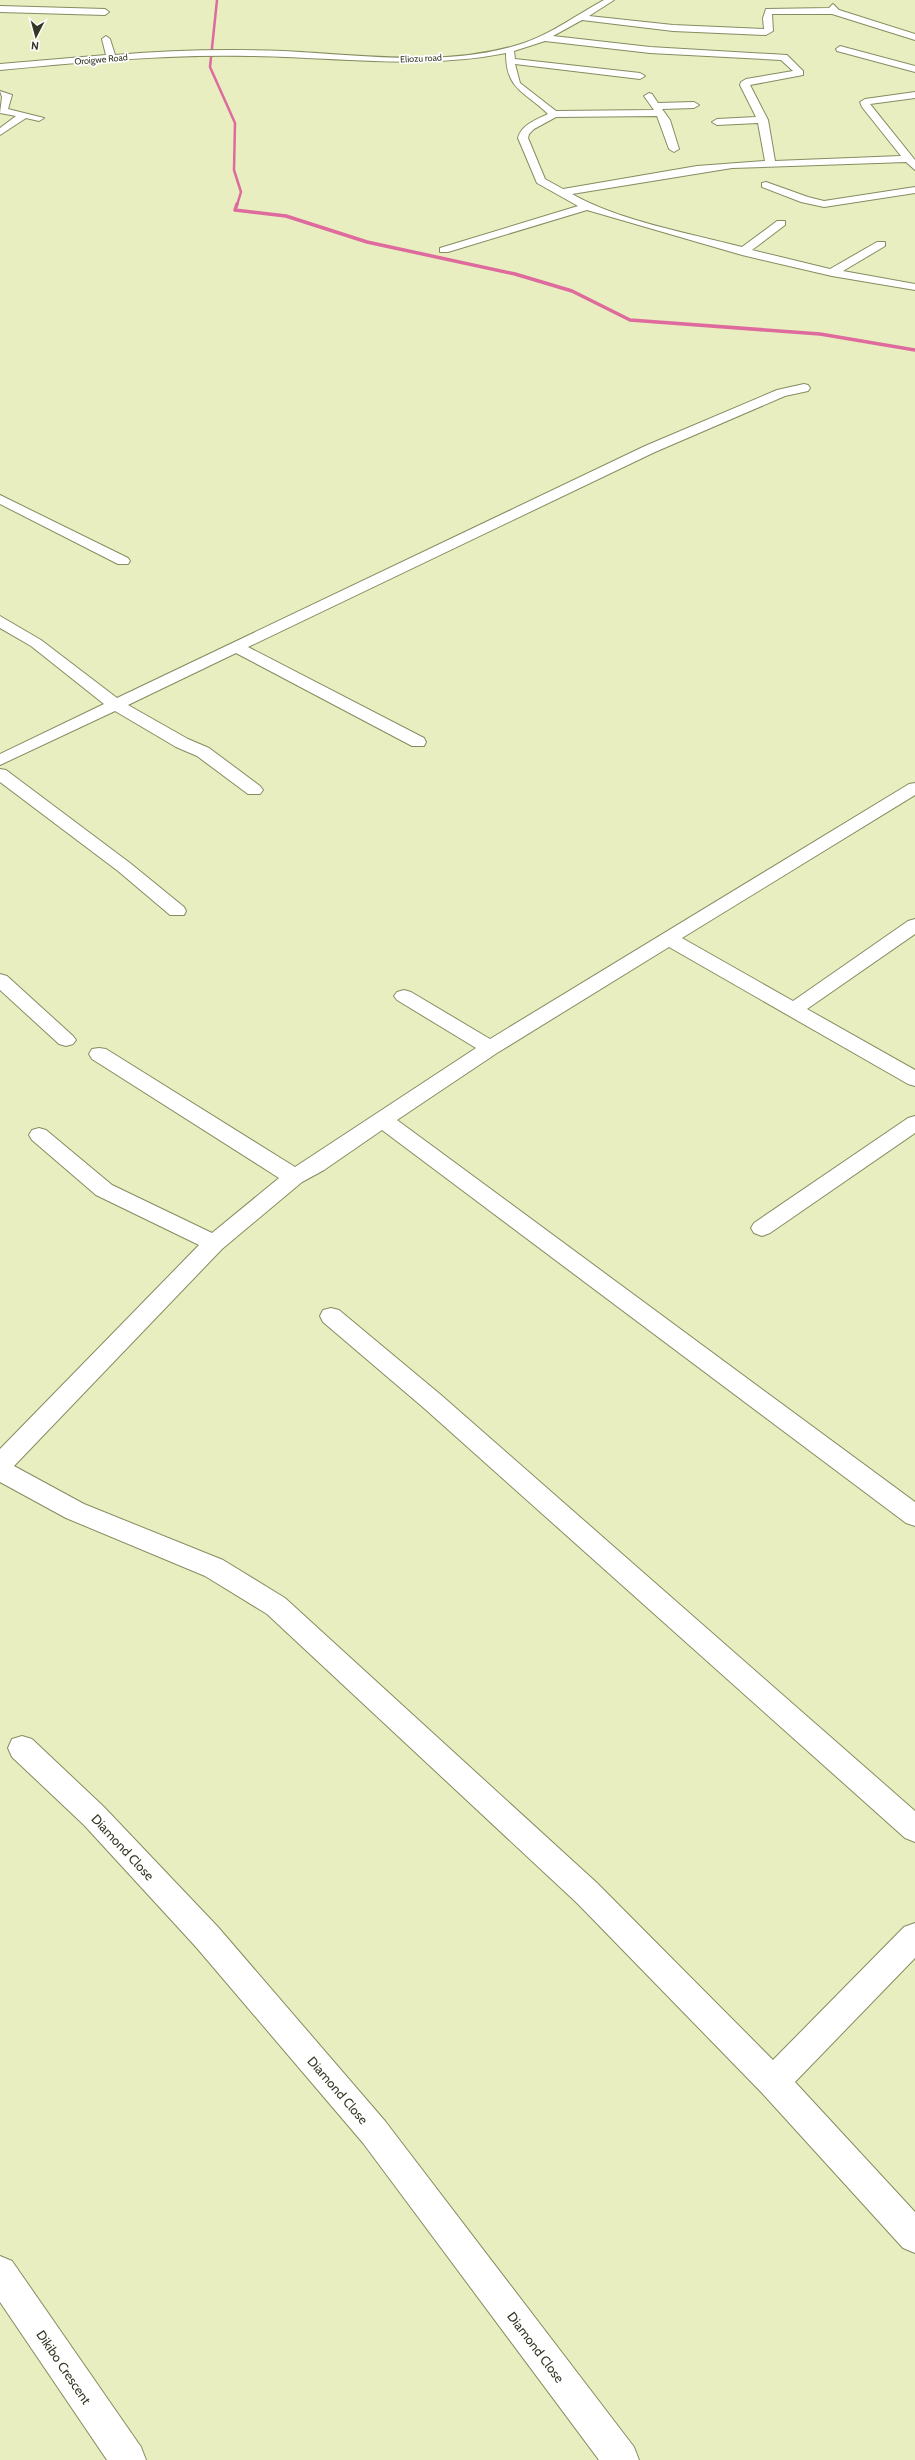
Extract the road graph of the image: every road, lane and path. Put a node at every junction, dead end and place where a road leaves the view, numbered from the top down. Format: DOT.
graph roads {
  1 [pos="589,0"];
  2 [pos="608,1"];
  3 [pos="0,9"];
  4 [pos="105,12"];
  5 [pos="579,18"];
  6 [pos="915,37"];
  7 [pos="544,38"];
  8 [pos="106,39"];
  9 [pos="840,49"];
  10 [pos="510,50"];
  11 [pos="201,53"];
  12 [pos="110,58"];
  13 [pos="510,61"];
  14 [pos="0,67"];
  15 [pos="915,69"];
  16 [pos="640,76"];
  17 [pos="0,94"];
  18 [pos="915,95"];
  19 [pos="649,96"];
  20 [pos="694,105"];
  21 [pos="657,109"];
  22 [pos="554,114"];
  23 [pos="24,115"];
  24 [pos="39,118"];
  25 [pos="763,120"];
  26 [pos="716,122"];
  27 [pos="0,132"];
  28 [pos="674,149"];
  29 [pos="912,163"];
  30 [pos="770,164"];
  31 [pos="766,185"];
  32 [pos="915,190"];
  33 [pos="560,193"];
  34 [pos="587,207"];
  35 [pos="781,223"];
  36 [pos="881,244"];
  37 [pos="444,250"];
  38 [pos="742,252"];
  39 [pos="832,273"];
  40 [pos="915,287"];
  41 [pos="804,388"];
  42 [pos="0,499"];
  43 [pos="123,561"];
  44 [pos="0,621"];
  45 [pos="236,647"];
  46 [pos="114,704"];
  47 [pos="418,742"];
  48 [pos="0,760"];
  49 [pos="0,774"];
  50 [pos="915,788"];
  51 [pos="254,790"];
  52 [pos="177,911"];
  53 [pos="915,925"];
  54 [pos="668,938"];
  55 [pos="0,980"];
  56 [pos="404,996"];
  57 [pos="794,1009"];
  58 [pos="66,1040"];
  59 [pos="490,1048"];
  60 [pos="99,1054"];
  61 [pos="915,1079"];
  62 [pos="381,1119"];
  63 [pos="915,1123"];
  64 [pos="39,1135"];
  65 [pos="294,1177"];
  66 [pos="762,1228"];
  67 [pos="214,1243"];
  68 [pos="331,1316"];
  69 [pos="0,1465"];
  70 [pos="0,1470"];
  71 [pos="915,1516"];
  72 [pos="22,1748"];
  73 [pos="915,1829"];
  74 [pos="915,1937"];
  75 [pos="773,2082"];
  76 [pos="915,2236"];
  77 [pos="0,2273"];
  78 [pos="128,2460"];
  79 [pos="621,2460"];
  1 -- 2 [label="street"];
  2 -- 5 [label="street, Eliozu road"];
  3 -- 4 [label="street"];
  5 -- 6 [label="street"];
  5 -- 7 [label="street, Eliozu road"];
  7 -- 10 [label="street, Eliozu road"];
  7 -- 25 [label="street"];
  8 -- 12 [label="street"];
  9 -- 15 [label="street"];
  10 -- 11 [label="street, Eliozu road"];
  10 -- 13 [label="street"];
  11 -- 12 [label="street, Oroigwe Road"];
  12 -- 14 [label="street, Oroigwe Road"];
  13 -- 16 [label="street"];
  13 -- 22 [label="street"];
  17 -- 23 [label="street"];
  18 -- 29 [label="street"];
  19 -- 21 [label="street"];
  20 -- 21 [label="street"];
  21 -- 22 [label="street"];
  21 -- 28 [label="street"];
  22 -- 33 [label="street"];
  23 -- 24 [label="street"];
  23 -- 27 [label="street"];
  25 -- 26 [label="street"];
  25 -- 30 [label="street"];
  29 -- 30 [label="street"];
  30 -- 33 [label="street"];
  31 -- 32 [label="street"];
  33 -- 34 [label="street"];
  34 -- 37 [label="street"];
  34 -- 38 [label="street"];
  35 -- 38 [label="street"];
  36 -- 39 [label="street"];
  38 -- 39 [label="street"];
  39 -- 40 [label="street"];
  41 -- 45 [label="street"];
  42 -- 43 [label="street"];
  44 -- 46 [label="street"];
  45 -- 46 [label="street"];
  45 -- 47 [label="street"];
  46 -- 48 [label="street"];
  46 -- 51 [label="street"];
  49 -- 52 [label="street"];
  50 -- 54 [label="street"];
  53 -- 57 [label="street"];
  54 -- 57 [label="street"];
  54 -- 59 [label="street"];
  55 -- 58 [label="street"];
  56 -- 59 [label="street"];
  57 -- 61 [label="street"];
  59 -- 62 [label="street"];
  60 -- 65 [label="street"];
  62 -- 65 [label="street"];
  62 -- 71 [label="street"];
  63 -- 66 [label="street"];
  64 -- 67 [label="street"];
  65 -- 67 [label="street"];
  67 -- 69 [label="street"];
  68 -- 73 [label="street"];
  70 -- 75 [label="street"];
  72 -- 79 [label="street, Diamond Close"];
  74 -- 75 [label="street"];
  75 -- 76 [label="street"];
  77 -- 78 [label="street, Dikibo Crescent"];
}
